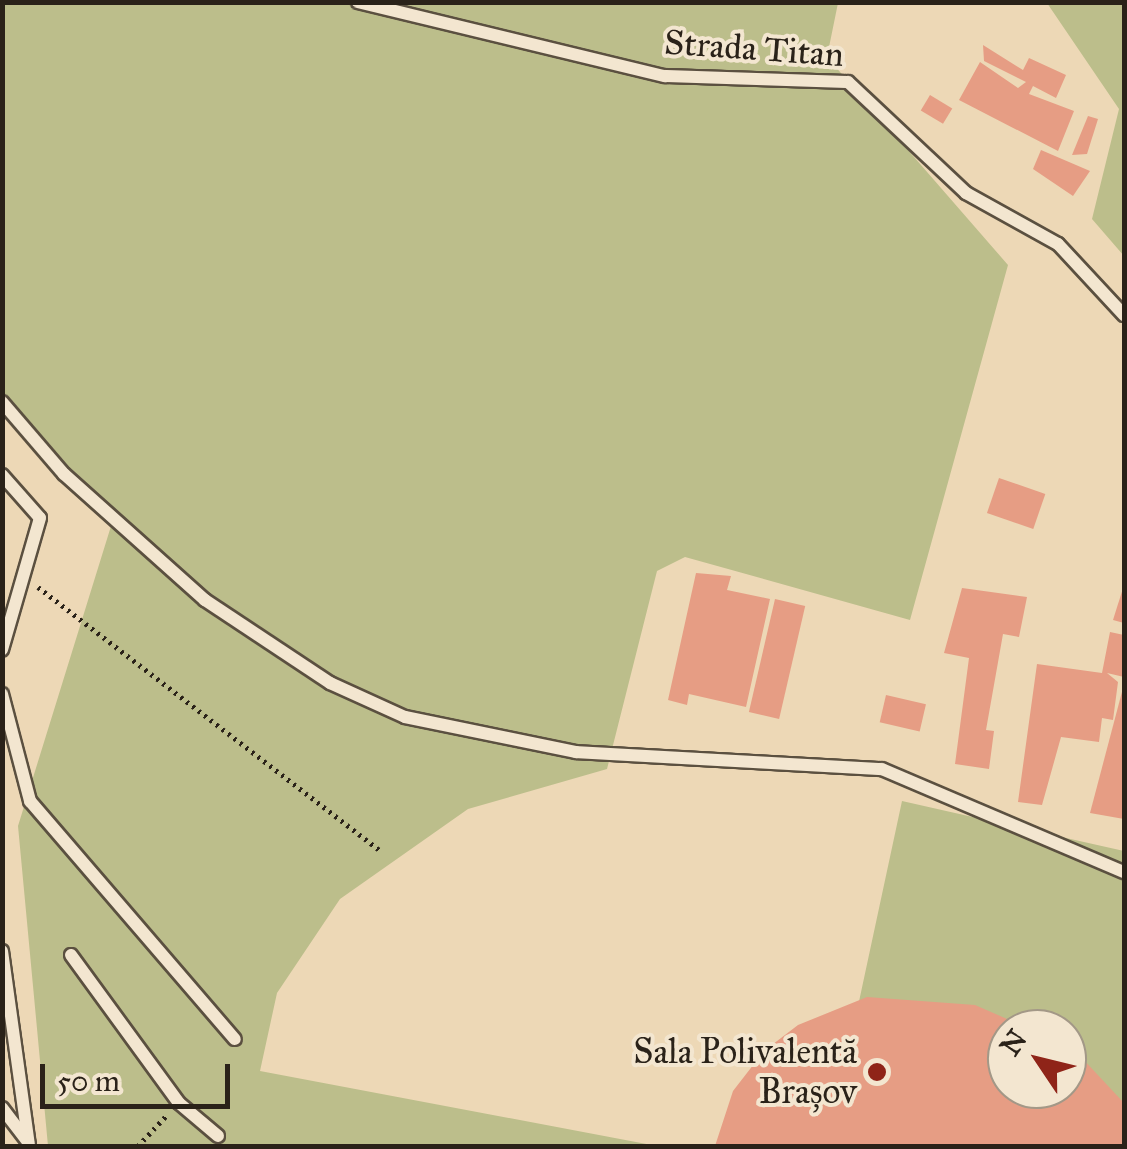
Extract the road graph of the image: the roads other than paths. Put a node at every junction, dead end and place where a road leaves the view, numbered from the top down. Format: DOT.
graph roads {
  1 [pos="358,2"];
  2 [pos="1124,315"];
  3 [pos="2,402"];
  4 [pos="2,475"];
  5 [pos="2,650"];
  6 [pos="2,694"];
  7 [pos="1120,867"];
  8 [pos="2,951"];
  9 [pos="70,955"];
  10 [pos="235,1039"];
  11 [pos="2,1108"];
  12 [pos="218,1136"];
  13 [pos="28,1144"];
  1 -- 2 [label="lane, Strada Titan"];
  3 -- 7 [label="lane"];
  4 -- 5 [label="lane"];
  6 -- 10 [label="lane"];
  8 -- 13 [label="lane"];
  9 -- 12 [label="lane"];
  11 -- 13 [label="lane"];
}
